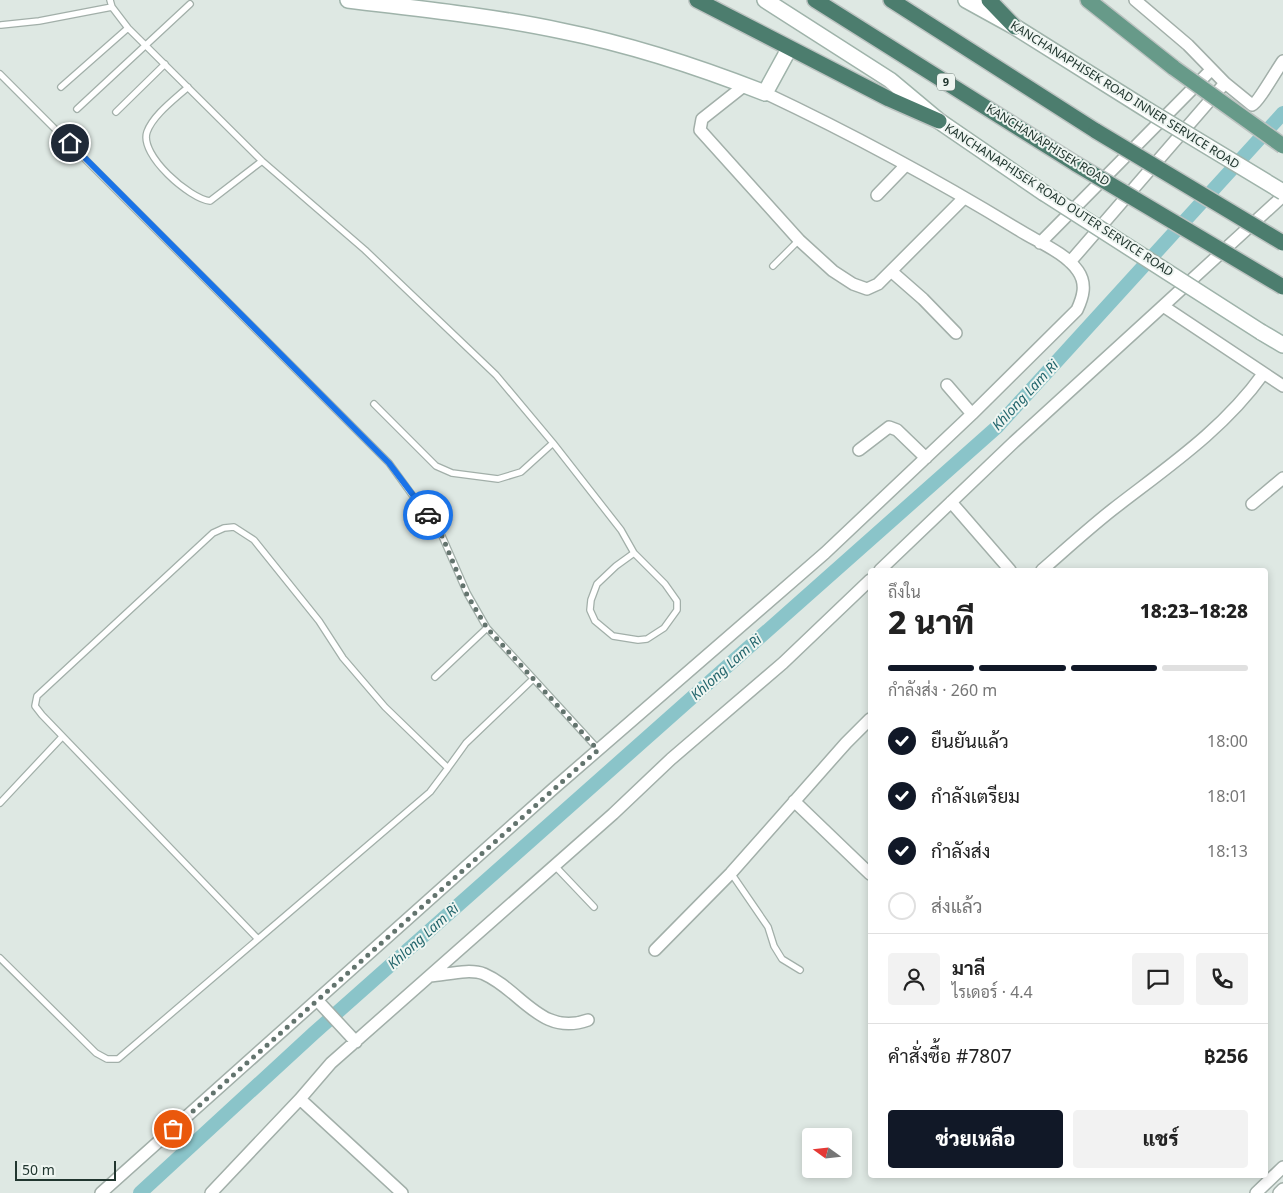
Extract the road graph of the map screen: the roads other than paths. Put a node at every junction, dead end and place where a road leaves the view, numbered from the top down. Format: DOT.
graph roads {
  1 [pos="110,0"];
  2 [pos="348,0"];
  3 [pos="698,0"];
  4 [pos="765,0"];
  5 [pos="816,0"];
  6 [pos="891,0"];
  7 [pos="966,0"];
  8 [pos="989,0"];
  9 [pos="1088,0"];
  10 [pos="1135,0"];
  11 [pos="190,4"];
  12 [pos="112,7"];
  13 [pos="1,25"];
  14 [pos="1015,27"];
  15 [pos="128,28"];
  16 [pos="146,46"];
  17 [pos="789,49"];
  18 [pos="1283,61"];
  19 [pos="165,64"];
  20 [pos="1210,70"];
  21 [pos="0,74"];
  22 [pos="1225,84"];
  23 [pos="745,85"];
  24 [pos="61,87"];
  25 [pos="188,87"];
  26 [pos="765,93"];
  27 [pos="77,109"];
  28 [pos="116,112"];
  29 [pos="939,121"];
  30 [pos="1283,146"];
  31 [pos="262,161"];
  32 [pos="906,165"];
  33 [pos="1283,192"];
  34 [pos="877,194"];
  35 [pos="1283,196"];
  36 [pos="964,198"];
  37 [pos="798,240"];
  38 [pos="1040,243"];
  39 [pos="1283,243"];
  40 [pos="1070,262"];
  41 [pos="773,266"];
  42 [pos="891,271"];
  43 [pos="1283,287"];
  44 [pos="1159,310"];
  45 [pos="956,333"];
  46 [pos="1283,344"];
  47 [pos="1263,374"];
  48 [pos="947,385"];
  49 [pos="1283,386"];
  50 [pos="374,404"];
  51 [pos="972,414"];
  52 [pos="553,443"];
  53 [pos="859,450"];
  54 [pos="926,458"];
  55 [pos="1283,478"];
  56 [pos="951,502"];
  57 [pos="1252,504"];
  58 [pos="634,553"];
  59 [pos="882,568"];
  60 [pos="1008,568"];
  61 [pos="1044,568"];
  62 [pos="868,582"];
  63 [pos="487,628"];
  64 [pos="435,677"];
  65 [pos="532,680"];
  66 [pos="868,721"];
  67 [pos="62,737"];
  68 [pos="598,750"];
  69 [pos="448,768"];
  70 [pos="794,801"];
  71 [pos="0,802"];
  72 [pos="555,866"];
  73 [pos="868,872"];
  74 [pos="731,873"];
  75 [pos="594,907"];
  76 [pos="258,940"];
  77 [pos="655,950"];
  78 [pos="0,958"];
  79 [pos="800,970"];
  80 [pos="430,976"];
  81 [pos="319,1003"];
  82 [pos="588,1020"];
  83 [pos="356,1042"];
  84 [pos="300,1099"];
  85 [pos="1283,1167"];
  86 [pos="1283,1189"];
  87 [pos="101,1193"];
  88 [pos="211,1193"];
  89 [pos="402,1193"];
  90 [pos="1256,1193"];
  91 [pos="1279,1193"];
  1 -- 12 [label="lane"];
  2 -- 23 [label="main road"];
  3 -- 17 [label="highway"];
  4 -- 29 [label="main road, KANCHANAPHISEK ROAD OUTER SERVICE ROAD"];
  5 -- 43 [label="highway, KANCHANAPHISEK ROAD / 9, bridge"];
  6 -- 39 [label="highway, bridge"];
  7 -- 14 [label="main road, KANCHANAPHISEK ROAD INNER SERVICE ROAD"];
  8 -- 14 [label="highway"];
  9 -- 30 [label="main road, bridge"];
  10 -- 20 [label="street"];
  11 -- 16 [label="lane"];
  12 -- 13 [label="lane"];
  12 -- 15 [label="lane"];
  14 -- 33 [label="main road, KANCHANAPHISEK ROAD INNER SERVICE ROAD, bridge"];
  15 -- 16 [label="lane"];
  15 -- 24 [label="lane"];
  16 -- 19 [label="lane"];
  16 -- 27 [label="lane"];
  17 -- 26 [label="main road"];
  17 -- 29 [label="highway"];
  18 -- 22 [label="street"];
  19 -- 25 [label="lane"];
  19 -- 28 [label="lane"];
  20 -- 22 [label="street"];
  20 -- 38 [label="street"];
  21 -- 63 [label="lane"];
  22 -- 40 [label="street"];
  23 -- 26 [label="main road"];
  23 -- 37 [label="street"];
  25 -- 31 [label="lane"];
  25 -- 31 [label="lane"];
  26 -- 32 [label="street"];
  29 -- 46 [label="main road, KANCHANAPHISEK ROAD OUTER SERVICE ROAD, bridge"];
  31 -- 52 [label="lane"];
  32 -- 34 [label="street"];
  32 -- 36 [label="street"];
  35 -- 44 [label="street"];
  36 -- 38 [label="street"];
  36 -- 42 [label="street"];
  37 -- 41 [label="lane"];
  37 -- 42 [label="street"];
  38 -- 40 [label="street"];
  40 -- 51 [label="street"];
  42 -- 45 [label="street"];
  44 -- 47 [label="street"];
  44 -- 56 [label="street"];
  47 -- 49 [label="street"];
  47 -- 61 [label="street"];
  48 -- 51 [label="street"];
  50 -- 52 [label="lane"];
  51 -- 54 [label="street"];
  52 -- 58 [label="lane"];
  53 -- 54 [label="street"];
  54 -- 68 [label="street"];
  55 -- 57 [label="street"];
  56 -- 59 [label="street"];
  56 -- 60 [label="street"];
  58 -- 58 [label="lane"];
  62 -- 72 [label="street"];
  63 -- 64 [label="lane"];
  63 -- 65 [label="lane"];
  65 -- 68 [label="lane"];
  65 -- 69 [label="lane"];
  66 -- 70 [label="street"];
  67 -- 69 [label="lane"];
  67 -- 71 [label="lane"];
  67 -- 76 [label="lane"];
  68 -- 81 [label="street"];
  69 -- 76 [label="lane"];
  70 -- 73 [label="street"];
  70 -- 74 [label="street"];
  72 -- 75 [label="lane"];
  72 -- 80 [label="street"];
  74 -- 77 [label="street"];
  74 -- 79 [label="lane"];
  76 -- 78 [label="lane"];
  80 -- 82 [label="street"];
  80 -- 83 [label="street"];
  81 -- 83 [label="street"];
  81 -- 87 [label="street"];
  83 -- 84 [label="street"];
  84 -- 88 [label="street"];
  84 -- 89 [label="street"];
  85 -- 90 [label="street"];
  86 -- 91 [label="street"];
}
